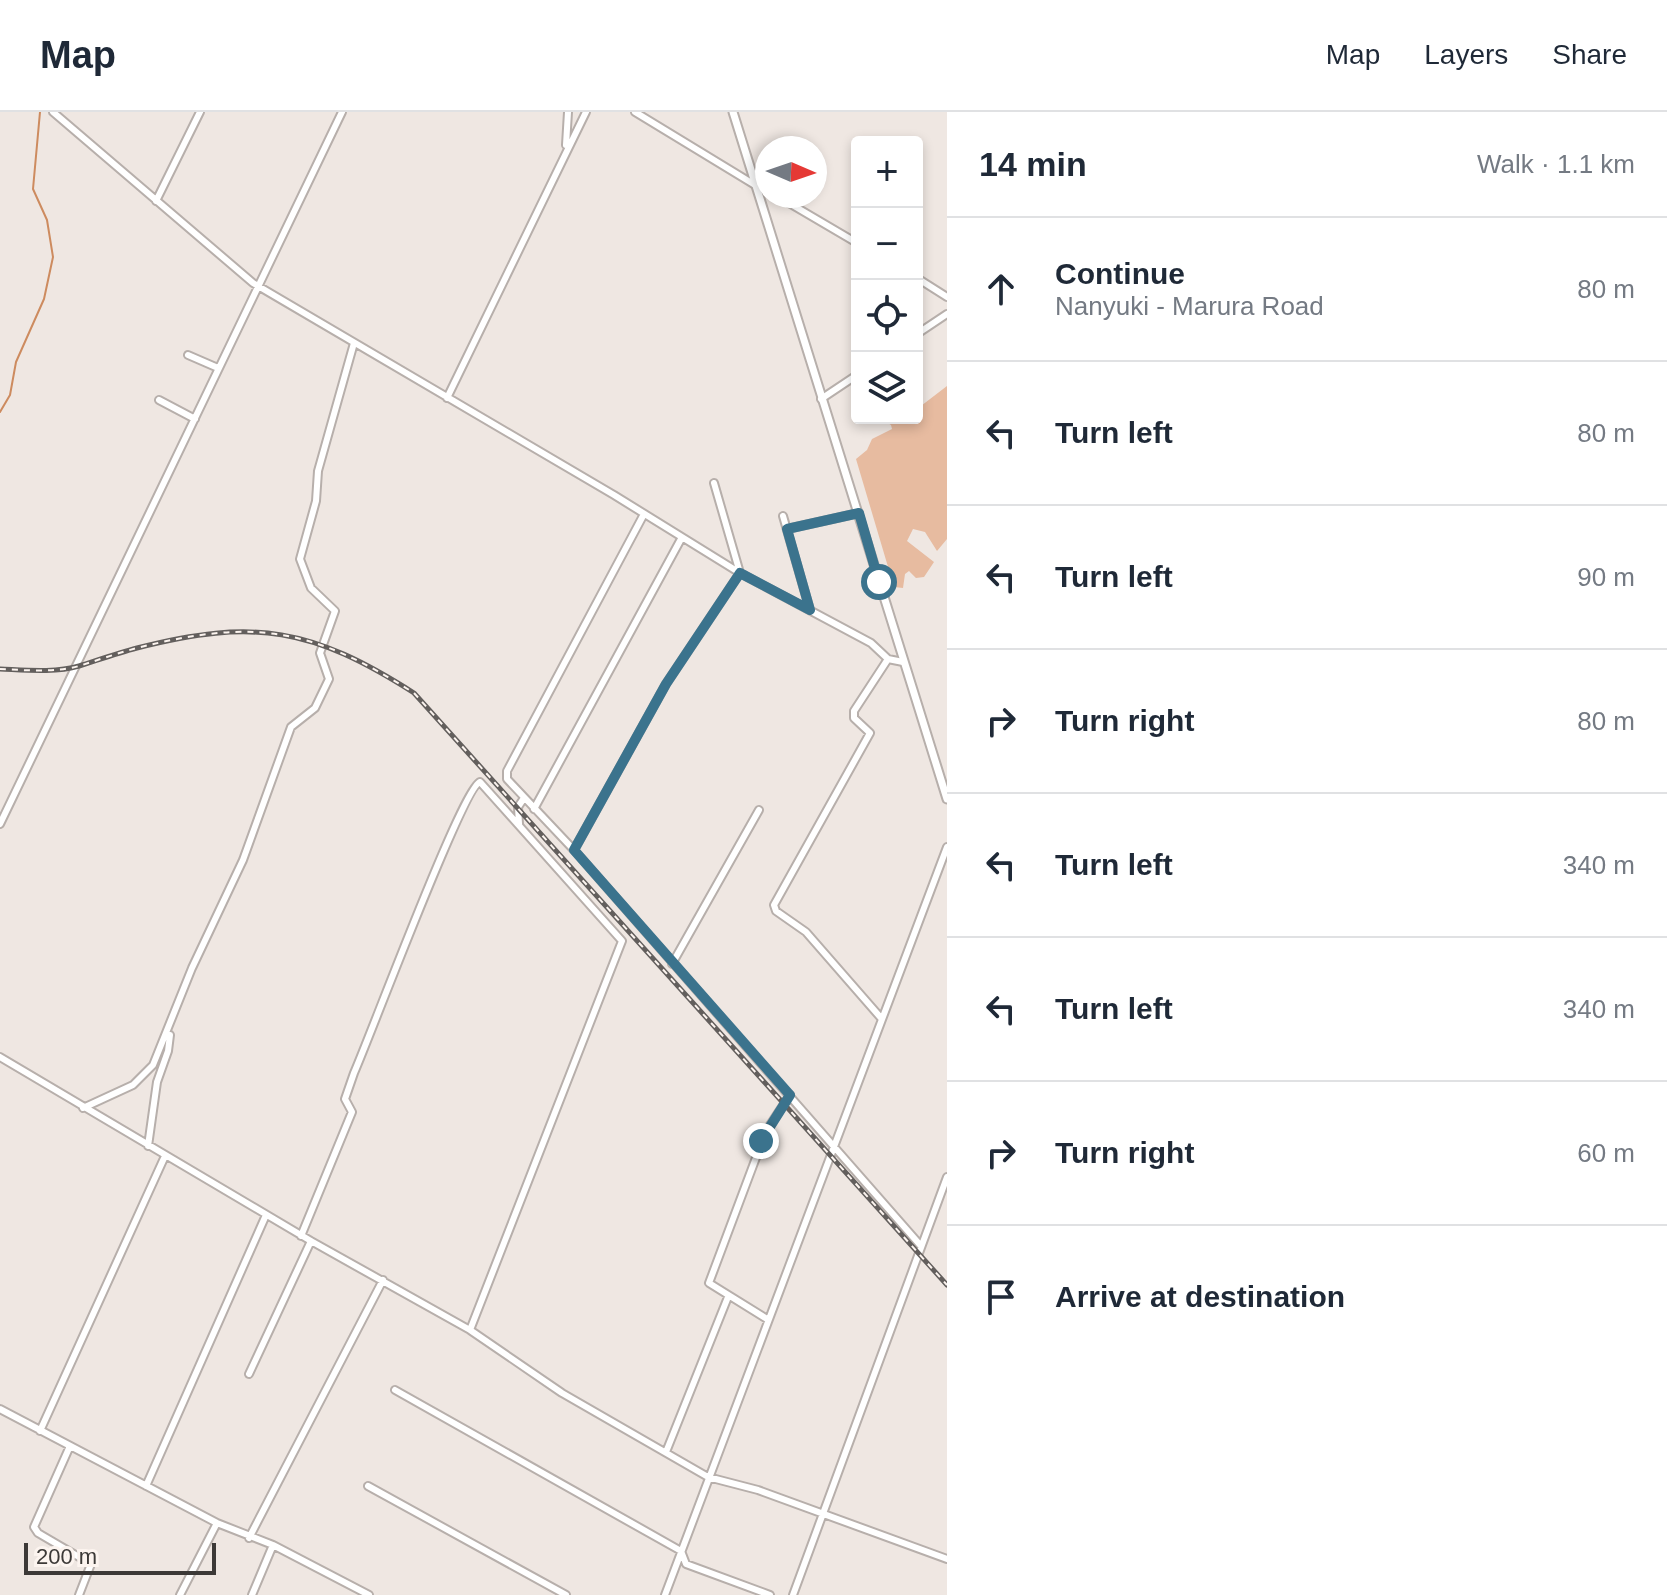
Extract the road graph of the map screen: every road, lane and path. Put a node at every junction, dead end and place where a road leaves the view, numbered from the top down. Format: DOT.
graph roads {
  1 [pos="53,112"];
  2 [pos="200,112"];
  3 [pos="342,112"];
  4 [pos="568,112"];
  5 [pos="586,112"];
  6 [pos="635,112"];
  7 [pos="733,112"];
  8 [pos="646,115"];
  9 [pos="566,148"];
  10 [pos="749,168"];
  11 [pos="732,170"];
  12 [pos="755,187"];
  13 [pos="755,189"];
  14 [pos="156,201"];
  15 [pos="762,208"];
  16 [pos="797,208"];
  17 [pos="851,239"];
  18 [pos="920,280"];
  19 [pos="261,285"];
  20 [pos="947,297"];
  21 [pos="947,314"];
  22 [pos="923,330"];
  23 [pos="354,343"];
  24 [pos="188,355"];
  25 [pos="218,368"];
  26 [pos="851,379"];
  27 [pos="447,398"];
  28 [pos="821,399"];
  29 [pos="159,400"];
  30 [pos="195,419"];
  31 [pos="714,483"];
  32 [pos="859,513"];
  33 [pos="644,514"];
  34 [pos="783,516"];
  35 [pos="787,529"];
  36 [pos="681,539"];
  37 [pos="740,573"];
  38 [pos="810,610"];
  39 [pos="888,659"];
  40 [pos="903,662"];
  41 [pos="524,798"];
  42 [pos="947,799"];
  43 [pos="534,809"];
  44 [pos="759,810"];
  45 [pos="0,824"];
  46 [pos="520,826"];
  47 [pos="947,847"];
  48 [pos="574,850"];
  49 [pos="672,964"];
  50 [pos="881,1018"];
  51 [pos="171,1023"];
  52 [pos="0,1057"];
  53 [pos="790,1095"];
  54 [pos="83,1108"];
  55 [pos="833,1144"];
  56 [pos="148,1146"];
  57 [pos="165,1156"];
  58 [pos="947,1177"];
  59 [pos="266,1215"];
  60 [pos="301,1236"];
  61 [pos="311,1241"];
  62 [pos="921,1246"];
  63 [pos="383,1280"];
  64 [pos="728,1297"];
  65 [pos="767,1319"];
  66 [pos="470,1330"];
  67 [pos="249,1374"];
  68 [pos="395,1390"];
  69 [pos="0,1409"];
  70 [pos="40,1431"];
  71 [pos="70,1446"];
  72 [pos="666,1452"];
  73 [pos="708,1477"];
  74 [pos="146,1486"];
  75 [pos="368,1486"];
  76 [pos="822,1514"];
  77 [pos="217,1523"];
  78 [pos="249,1538"];
  79 [pos="273,1545"];
  80 [pos="681,1551"];
  81 [pos="947,1559"];
  82 [pos="79,1595"];
  83 [pos="180,1595"];
  84 [pos="252,1595"];
  85 [pos="369,1595"];
  86 [pos="566,1595"];
  87 [pos="665,1595"];
  88 [pos="770,1595"];
  89 [pos="793,1595"];
  1 -- 14 [label="street"];
  2 -- 14 [label="street"];
  3 -- 19 [label="street"];
  4 -- 9 [label="street"];
  5 -- 9 [label="street"];
  6 -- 8 [label="street"];
  7 -- 10 [label="street"];
  8 -- 11 [label="street"];
  9 -- 27 [label="street"];
  10 -- 11 [label="street"];
  10 -- 12 [label="street"];
  11 -- 13 [label="street"];
  14 -- 19 [label="street"];
  15 -- 28 [label="street"];
  16 -- 17 [label="street"];
  18 -- 20 [label="street"];
  19 -- 23 [label="street"];
  19 -- 25 [label="street"];
  21 -- 22 [label="street"];
  23 -- 27 [label="street"];
  23 -- 51 [label="street"];
  24 -- 25 [label="street"];
  25 -- 30 [label="street"];
  26 -- 28 [label="street"];
  27 -- 33 [label="street"];
  28 -- 32 [label="street"];
  29 -- 30 [label="street"];
  30 -- 45 [label="street"];
  31 -- 37 [label="street"];
  32 -- 35 [label="street"];
  32 -- 40 [label="street"];
  33 -- 36 [label="street"];
  33 -- 41 [label="street"];
  34 -- 35 [label="street"];
  35 -- 38 [label="street"];
  36 -- 37 [label="street"];
  36 -- 43 [label="street"];
  37 -- 38 [label="street"];
  37 -- 48 [label="street"];
  38 -- 39 [label="street"];
  39 -- 40 [label="street"];
  39 -- 50 [label="street"];
  40 -- 42 [label="street"];
  41 -- 43 [label="street"];
  41 -- 46 [label="street"];
  43 -- 48 [label="street"];
  44 -- 49 [label="street"];
  46 -- 60 [label="street"];
  46 -- 66 [label="street"];
  47 -- 50 [label="street"];
  48 -- 49 [label="street"];
  49 -- 53 [label="street"];
  50 -- 55 [label="street"];
  51 -- 54 [label="street"];
  51 -- 56 [label="street"];
  52 -- 54 [label="street"];
  53 -- 55 [label="street"];
  53 -- 64 [label="street"];
  54 -- 56 [label="street"];
  55 -- 62 [label="street"];
  55 -- 65 [label="street"];
  56 -- 57 [label="street"];
  57 -- 59 [label="street"];
  57 -- 70 [label="street"];
  58 -- 62 [label="street"];
  59 -- 60 [label="street"];
  59 -- 74 [label="street"];
  60 -- 61 [label="street"];
  61 -- 63 [label="street"];
  61 -- 67 [label="street"];
  62 -- 76 [label="street"];
  63 -- 66 [label="street"];
  63 -- 78 [label="street"];
  64 -- 65 [label="street"];
  64 -- 72 [label="street"];
  65 -- 73 [label="street"];
  66 -- 72 [label="street"];
  68 -- 80 [label="street"];
  69 -- 70 [label="street"];
  70 -- 71 [label="street"];
  71 -- 74 [label="street"];
  71 -- 82 [label="street"];
  72 -- 73 [label="street"];
  73 -- 76 [label="street"];
  73 -- 80 [label="street"];
  74 -- 77 [label="street"];
  75 -- 86 [label="street"];
  76 -- 81 [label="street"];
  76 -- 89 [label="street"];
  77 -- 78 [label="street"];
  77 -- 83 [label="street"];
  78 -- 79 [label="street"];
  79 -- 84 [label="street"];
  79 -- 85 [label="street"];
  80 -- 87 [label="street"];
  80 -- 88 [label="street"];
}
